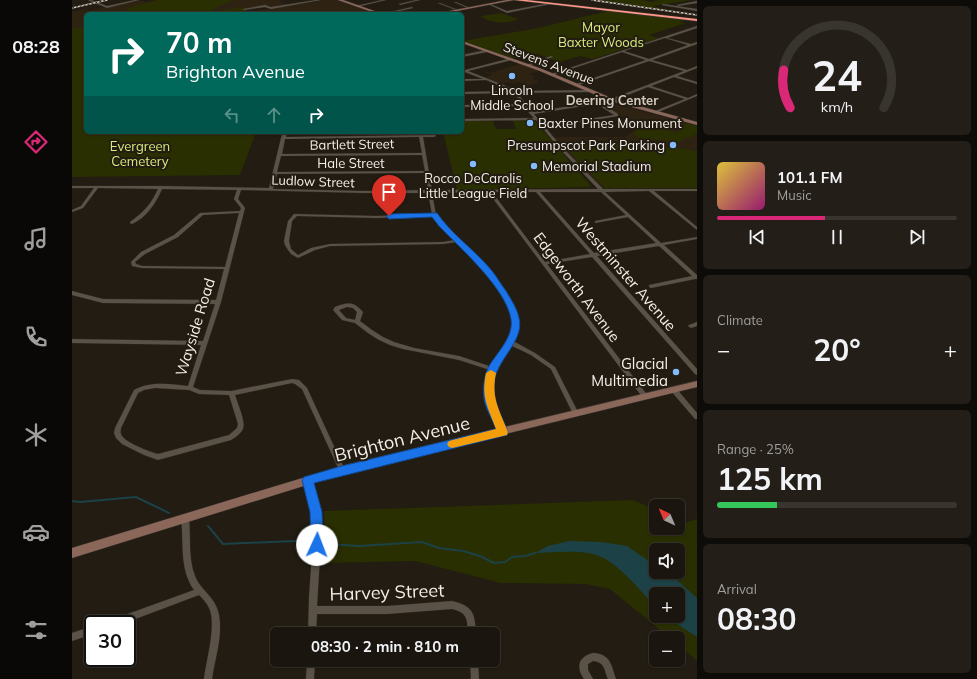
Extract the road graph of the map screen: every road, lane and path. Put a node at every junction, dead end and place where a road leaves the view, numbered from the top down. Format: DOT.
graph roads {
  1 [pos="89,0"];
  2 [pos="138,0"];
  3 [pos="320,0"];
  4 [pos="340,0"];
  5 [pos="385,0"];
  6 [pos="419,0"];
  7 [pos="512,0"];
  8 [pos="516,0"];
  9 [pos="455,2"];
  10 [pos="697,2"];
  11 [pos="439,3"];
  12 [pos="400,4"];
  13 [pos="489,4"];
  14 [pos="550,4"];
  15 [pos="663,5"];
  16 [pos="357,6"];
  17 [pos="670,6"];
  18 [pos="412,8"];
  19 [pos="470,8"];
  20 [pos="244,9"];
  21 [pos="457,10"];
  22 [pos="697,10"];
  23 [pos="376,12"];
  24 [pos="392,12"];
  25 [pos="446,12"];
  26 [pos="697,20"];
  27 [pos="697,27"];
  28 [pos="665,38"];
  29 [pos="464,43"];
  30 [pos="697,43"];
  31 [pos="692,45"];
  32 [pos="697,47"];
  33 [pos="486,50"];
  34 [pos="622,52"];
  35 [pos="464,56"];
  36 [pos="552,57"];
  37 [pos="511,59"];
  38 [pos="650,60"];
  39 [pos="527,65"];
  40 [pos="696,69"];
  41 [pos="464,71"];
  42 [pos="687,71"];
  43 [pos="552,74"];
  44 [pos="674,76"];
  45 [pos="464,80"];
  46 [pos="487,80"];
  47 [pos="697,83"];
  48 [pos="576,85"];
  49 [pos="649,86"];
  50 [pos="591,91"];
  51 [pos="464,92"];
  52 [pos="514,92"];
  53 [pos="697,95"];
  54 [pos="688,99"];
  55 [pos="612,100"];
  56 [pos="598,103"];
  57 [pos="524,105"];
  58 [pos="464,106"];
  59 [pos="656,112"];
  60 [pos="530,113"];
  61 [pos="536,119"];
  62 [pos="464,120"];
  63 [pos="697,124"];
  64 [pos="544,127"];
  65 [pos="285,134"];
  66 [pos="376,134"];
  67 [pos="421,136"];
  68 [pos="434,136"];
  69 [pos="284,138"];
  70 [pos="424,154"];
  71 [pos="280,155"];
  72 [pos="427,172"];
  73 [pos="276,173"];
  74 [pos="72,187"];
  75 [pos="97,187"];
  76 [pos="161,187"];
  77 [pos="240,189"];
  78 [pos="271,190"];
  79 [pos="601,190"];
  80 [pos="650,190"];
  81 [pos="697,190"];
  82 [pos="537,191"];
  83 [pos="490,192"];
  84 [pos="430,193"];
  85 [pos="72,211"];
  86 [pos="242,212"];
  87 [pos="434,215"];
  88 [pos="629,216"];
  89 [pos="597,222"];
  90 [pos="132,223"];
  91 [pos="697,229"];
  92 [pos="697,238"];
  93 [pos="458,241"];
  94 [pos="659,245"];
  95 [pos="594,255"];
  96 [pos="545,264"];
  97 [pos="227,268"];
  98 [pos="696,278"];
  99 [pos="650,286"];
  100 [pos="72,293"];
  101 [pos="218,302"];
  102 [pos="357,322"];
  103 [pos="697,324"];
  104 [pos="690,326"];
  105 [pos="72,341"];
  106 [pos="204,342"];
  107 [pos="509,342"];
  108 [pos="493,369"];
  109 [pos="697,372"];
  110 [pos="697,384"];
  111 [pos="190,388"];
  112 [pos="674,389"];
  113 [pos="231,393"];
  114 [pos="645,396"];
  115 [pos="576,414"];
  116 [pos="697,417"];
  117 [pos="503,432"];
  118 [pos="342,470"];
  119 [pos="308,480"];
  120 [pos="185,518"];
  121 [pos="72,553"];
  122 [pos="201,591"];
  123 [pos="313,610"];
  124 [pos="136,615"];
  125 [pos="312,627"];
  126 [pos="471,627"];
  127 [pos="84,633"];
  128 [pos="72,637"];
  129 [pos="311,667"];
  130 [pos="474,667"];
  131 [pos="208,679"];
  132 [pos="310,679"];
  133 [pos="475,679"];
  134 [pos="590,679"];
  135 [pos="612,679"];
  1 -- 2 [label="street"];
  3 -- 20 [label="street"];
  4 -- 16 [label="main road"];
  5 -- 16 [label="street"];
  6 -- 12 [label="street"];
  7 -- 13 [label="main road"];
  8 -- 14 [label="highway"];
  9 -- 19 [label="street"];
  10 -- 17 [label="street"];
  11 -- 21 [label="street"];
  13 -- 14 [label="street"];
  13 -- 19 [label="main road"];
  14 -- 26 [label="highway"];
  15 -- 17 [label="street"];
  16 -- 23 [label="main road"];
  17 -- 22 [label="street"];
  18 -- 24 [label="street"];
  19 -- 21 [label="main road"];
  21 -- 25 [label="main road"];
  27 -- 28 [label="street"];
  28 -- 31 [label="street"];
  28 -- 34 [label="street"];
  29 -- 33 [label="main road, Stevens Avenue"];
  30 -- 31 [label="street"];
  31 -- 32 [label="street"];
  31 -- 38 [label="street"];
  33 -- 35 [label="street"];
  33 -- 37 [label="main road, Stevens Avenue"];
  34 -- 38 [label="street"];
  34 -- 43 [label="street"];
  36 -- 39 [label="street"];
  37 -- 39 [label="main road, Stevens Avenue"];
  37 -- 41 [label="street"];
  38 -- 42 [label="street"];
  38 -- 48 [label="street"];
  39 -- 43 [label="main road, Stevens Avenue"];
  40 -- 42 [label="street"];
  41 -- 46 [label="street"];
  42 -- 44 [label="street"];
  43 -- 48 [label="main road, Stevens Avenue"];
  44 -- 47 [label="street"];
  44 -- 49 [label="street"];
  45 -- 46 [label="street"];
  46 -- 52 [label="street"];
  48 -- 50 [label="main road, Stevens Avenue"];
  49 -- 54 [label="street"];
  49 -- 55 [label="street"];
  50 -- 52 [label="street"];
  50 -- 55 [label="main road, Stevens Avenue"];
  51 -- 52 [label="street"];
  52 -- 57 [label="street"];
  53 -- 54 [label="street"];
  54 -- 59 [label="street"];
  55 -- 56 [label="street"];
  55 -- 59 [label="main road, Stevens Avenue"];
  56 -- 60 [label="street"];
  56 -- 64 [label="street"];
  57 -- 58 [label="street"];
  57 -- 60 [label="street"];
  59 -- 63 [label="main road, Stevens Avenue"];
  60 -- 61 [label="street"];
  61 -- 62 [label="street"];
  61 -- 64 [label="street"];
  64 -- 79 [label="street"];
  65 -- 69 [label="street"];
  66 -- 67 [label="street"];
  66 -- 69 [label="street"];
  67 -- 68 [label="street"];
  67 -- 70 [label="street"];
  69 -- 71 [label="street"];
  70 -- 71 [label="street, Bartlett Street"];
  70 -- 72 [label="street"];
  71 -- 73 [label="street"];
  72 -- 73 [label="street, Hale Street"];
  72 -- 84 [label="street"];
  73 -- 78 [label="street"];
  74 -- 75 [label="street, Ludlow Street"];
  75 -- 76 [label="street, Ludlow Street"];
  75 -- 85 [label="street"];
  76 -- 77 [label="street, Ludlow Street"];
  76 -- 90 [label="street"];
  77 -- 78 [label="street, Ludlow Street"];
  77 -- 86 [label="street, Wayside Road"];
  78 -- 84 [label="street, Ludlow Street"];
  79 -- 80 [label="street, Ludlow Street"];
  79 -- 82 [label="street, Ludlow Street"];
  79 -- 88 [label="street"];
  80 -- 81 [label="street, Ludlow Street"];
  80 -- 91 [label="street"];
  82 -- 83 [label="street, Ludlow Street"];
  82 -- 95 [label="street, Westminster Avenue"];
  83 -- 84 [label="street, Ludlow Street"];
  83 -- 96 [label="street, Edgeworth Avenue"];
  84 -- 87 [label="street"];
  86 -- 97 [label="street, Wayside Road"];
  86 -- 97 [label="street"];
  87 -- 93 [label="street"];
  87 -- 93 [label="street"];
  88 -- 89 [label="street"];
  88 -- 94 [label="street"];
  92 -- 94 [label="street"];
  93 -- 107 [label="street"];
  94 -- 95 [label="street"];
  94 -- 98 [label="street"];
  95 -- 96 [label="street"];
  95 -- 109 [label="street, Westminster Avenue"];
  96 -- 114 [label="street, Edgeworth Avenue"];
  97 -- 101 [label="street, Wayside Road"];
  98 -- 99 [label="street"];
  100 -- 101 [label="street"];
  101 -- 106 [label="street, Wayside Road"];
  102 -- 108 [label="street"];
  103 -- 104 [label="street"];
  105 -- 106 [label="street"];
  106 -- 111 [label="street, Wayside Road"];
  107 -- 108 [label="street"];
  107 -- 115 [label="street"];
  108 -- 117 [label="street"];
  110 -- 112 [label="main road, Brighton Avenue"];
  111 -- 113 [label="street, Wayside Road"];
  111 -- 113 [label="street"];
  112 -- 114 [label="main road, Brighton Avenue"];
  112 -- 116 [label="street"];
  113 -- 118 [label="street, Wayside Road"];
  114 -- 115 [label="main road, Brighton Avenue"];
  115 -- 117 [label="main road, Brighton Avenue"];
  117 -- 118 [label="main road, Brighton Avenue"];
  118 -- 119 [label="main road, Brighton Avenue"];
  119 -- 120 [label="main road, Brighton Avenue"];
  119 -- 123 [label="street"];
  120 -- 121 [label="main road, Brighton Avenue"];
  120 -- 122 [label="street"];
  122 -- 124 [label="street"];
  122 -- 131 [label="street"];
  123 -- 125 [label="street"];
  123 -- 126 [label="street, Harvey Street"];
  127 -- 128 [label="street"];
  129 -- 132 [label="street"];
  130 -- 133 [label="street"];
  134 -- 135 [label="street"];
}
